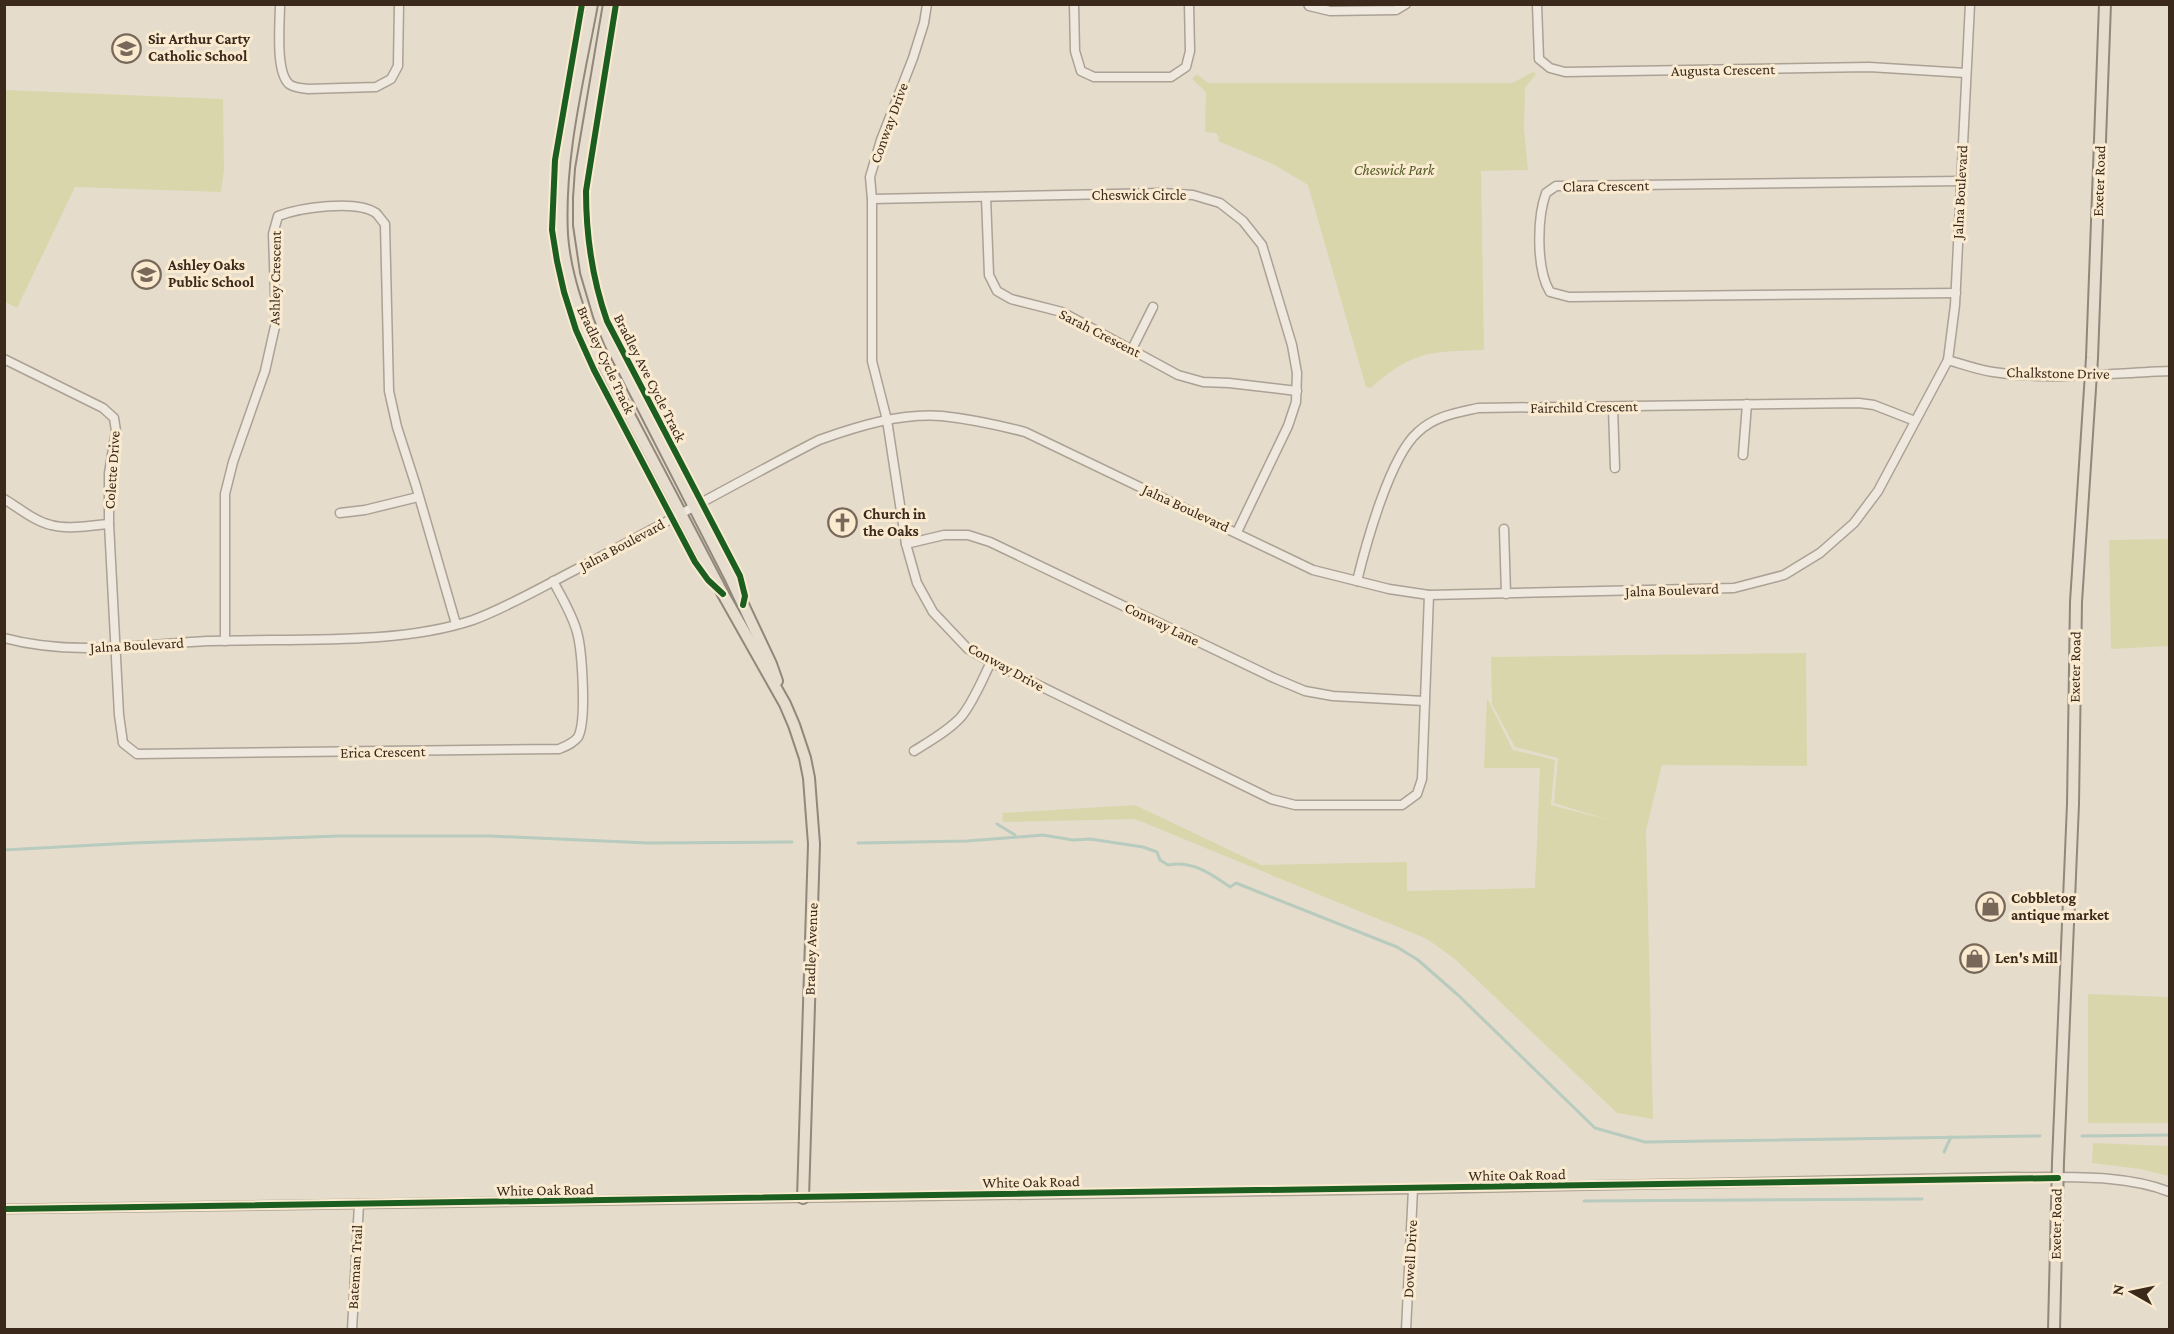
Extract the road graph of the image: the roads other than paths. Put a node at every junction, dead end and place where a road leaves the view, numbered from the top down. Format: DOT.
graph roads {
  1 [pos="280,4"];
  2 [pos="399,4"];
  3 [pos="592,4"];
  4 [pos="609,4"];
  5 [pos="927,4"];
  6 [pos="1074,4"];
  7 [pos="1189,4"];
  8 [pos="1308,4"];
  9 [pos="1406,4"];
  10 [pos="1537,4"];
  11 [pos="1970,4"];
  12 [pos="2104,4"];
  13 [pos="1966,73"];
  14 [pos="1961,181"];
  15 [pos="986,196"];
  16 [pos="872,199"];
  17 [pos="1956,293"];
  18 [pos="1153,307"];
  19 [pos="1132,349"];
  20 [pos="4,359"];
  21 [pos="1948,360"];
  22 [pos="2169,371"];
  23 [pos="2090,376"];
  24 [pos="1297,391"];
  25 [pos="1747,404"];
  26 [pos="1613,408"];
  27 [pos="888,420"];
  28 [pos="1915,421"];
  29 [pos="1743,455"];
  30 [pos="1615,468"];
  31 [pos="418,497"];
  32 [pos="4,499"];
  33 [pos="693,507"];
  34 [pos="340,513"];
  35 [pos="681,514"];
  36 [pos="109,524"];
  37 [pos="1504,529"];
  38 [pos="1237,532"];
  39 [pos="906,544"];
  40 [pos="554,581"];
  41 [pos="1356,581"];
  42 [pos="1506,594"];
  43 [pos="1429,595"];
  44 [pos="456,624"];
  45 [pos="4,639"];
  46 [pos="225,641"];
  47 [pos="116,646"];
  48 [pos="991,662"];
  49 [pos="1424,700"];
  50 [pos="785,704"];
  51 [pos="914,751"];
  52 [pos="2058,1178"];
  53 [pos="1413,1189"];
  54 [pos="2169,1192"];
  55 [pos="803,1198"];
  56 [pos="359,1204"];
  57 [pos="4,1209"];
  58 [pos="352,1329"];
  59 [pos="1406,1329"];
  60 [pos="2054,1329"];
  1 -- 2 [label="street"];
  3 -- 35 [label="main road, Bradley Avenue"];
  4 -- 33 [label="main road, Bradley Avenue"];
  5 -- 16 [label="street, Conway Drive"];
  6 -- 7 [label="street"];
  8 -- 9 [label="street"];
  10 -- 13 [label="street, Augusta Crescent"];
  11 -- 13 [label="street, Jalna Boulevard"];
  12 -- 23 [label="main road, Exeter Road"];
  13 -- 14 [label="street, Jalna Boulevard"];
  14 -- 17 [label="street, Jalna Boulevard"];
  14 -- 17 [label="street, Clara Crescent"];
  15 -- 16 [label="street, Cheswick Circle"];
  15 -- 19 [label="street, Sarah Crescent"];
  15 -- 24 [label="street, Cheswick Circle"];
  16 -- 27 [label="street, Conway Drive"];
  17 -- 21 [label="street, Jalna Boulevard"];
  18 -- 19 [label="street"];
  19 -- 24 [label="street, Sarah Crescent"];
  20 -- 36 [label="street, Colette Drive"];
  21 -- 23 [label="street, Chalkstone Drive"];
  21 -- 28 [label="street, Jalna Boulevard"];
  22 -- 23 [label="street, Chalkstone Drive"];
  23 -- 52 [label="main road, Exeter Road"];
  24 -- 38 [label="street, Cheswick Circle"];
  25 -- 26 [label="street, Fairchild Crescent"];
  25 -- 28 [label="street, Fairchild Crescent"];
  25 -- 29 [label="street"];
  26 -- 30 [label="street"];
  26 -- 41 [label="street, Fairchild Crescent"];
  27 -- 33 [label="street, Jalna Boulevard"];
  27 -- 38 [label="street, Jalna Boulevard"];
  27 -- 39 [label="street, Conway Drive"];
  28 -- 42 [label="street, Jalna Boulevard"];
  31 -- 34 [label="street"];
  31 -- 44 [label="street, Ashley Crescent"];
  31 -- 46 [label="street, Ashley Crescent"];
  32 -- 36 [label="street"];
  33 -- 35 [label="street, Jalna Boulevard"];
  33 -- 50 [label="main road, Bradley Avenue"];
  35 -- 40 [label="street, Jalna Boulevard"];
  35 -- 50 [label="main road, Bradley Avenue"];
  36 -- 47 [label="street, Colette Drive"];
  37 -- 42 [label="street"];
  38 -- 41 [label="street, Jalna Boulevard"];
  39 -- 48 [label="street, Conway Drive"];
  39 -- 49 [label="street, Conway Lane"];
  40 -- 44 [label="street, Jalna Boulevard"];
  40 -- 47 [label="street, Erica Crescent"];
  41 -- 43 [label="street, Jalna Boulevard"];
  42 -- 43 [label="street, Jalna Boulevard"];
  43 -- 49 [label="street, Conway Drive"];
  44 -- 46 [label="street, Jalna Boulevard"];
  45 -- 47 [label="street, Jalna Boulevard"];
  46 -- 47 [label="street, Jalna Boulevard"];
  48 -- 49 [label="street, Conway Drive"];
  48 -- 51 [label="street"];
  50 -- 55 [label="main road, Bradley Avenue"];
  52 -- 53 [label="street, White Oak Road"];
  52 -- 54 [label="street, White Oak Road"];
  52 -- 60 [label="main road, Exeter Road"];
  53 -- 55 [label="street, White Oak Road"];
  53 -- 59 [label="street, Dowell Drive"];
  55 -- 56 [label="street, White Oak Road"];
  56 -- 57 [label="street, White Oak Road"];
  56 -- 58 [label="street, Bateman Trail"];
}
